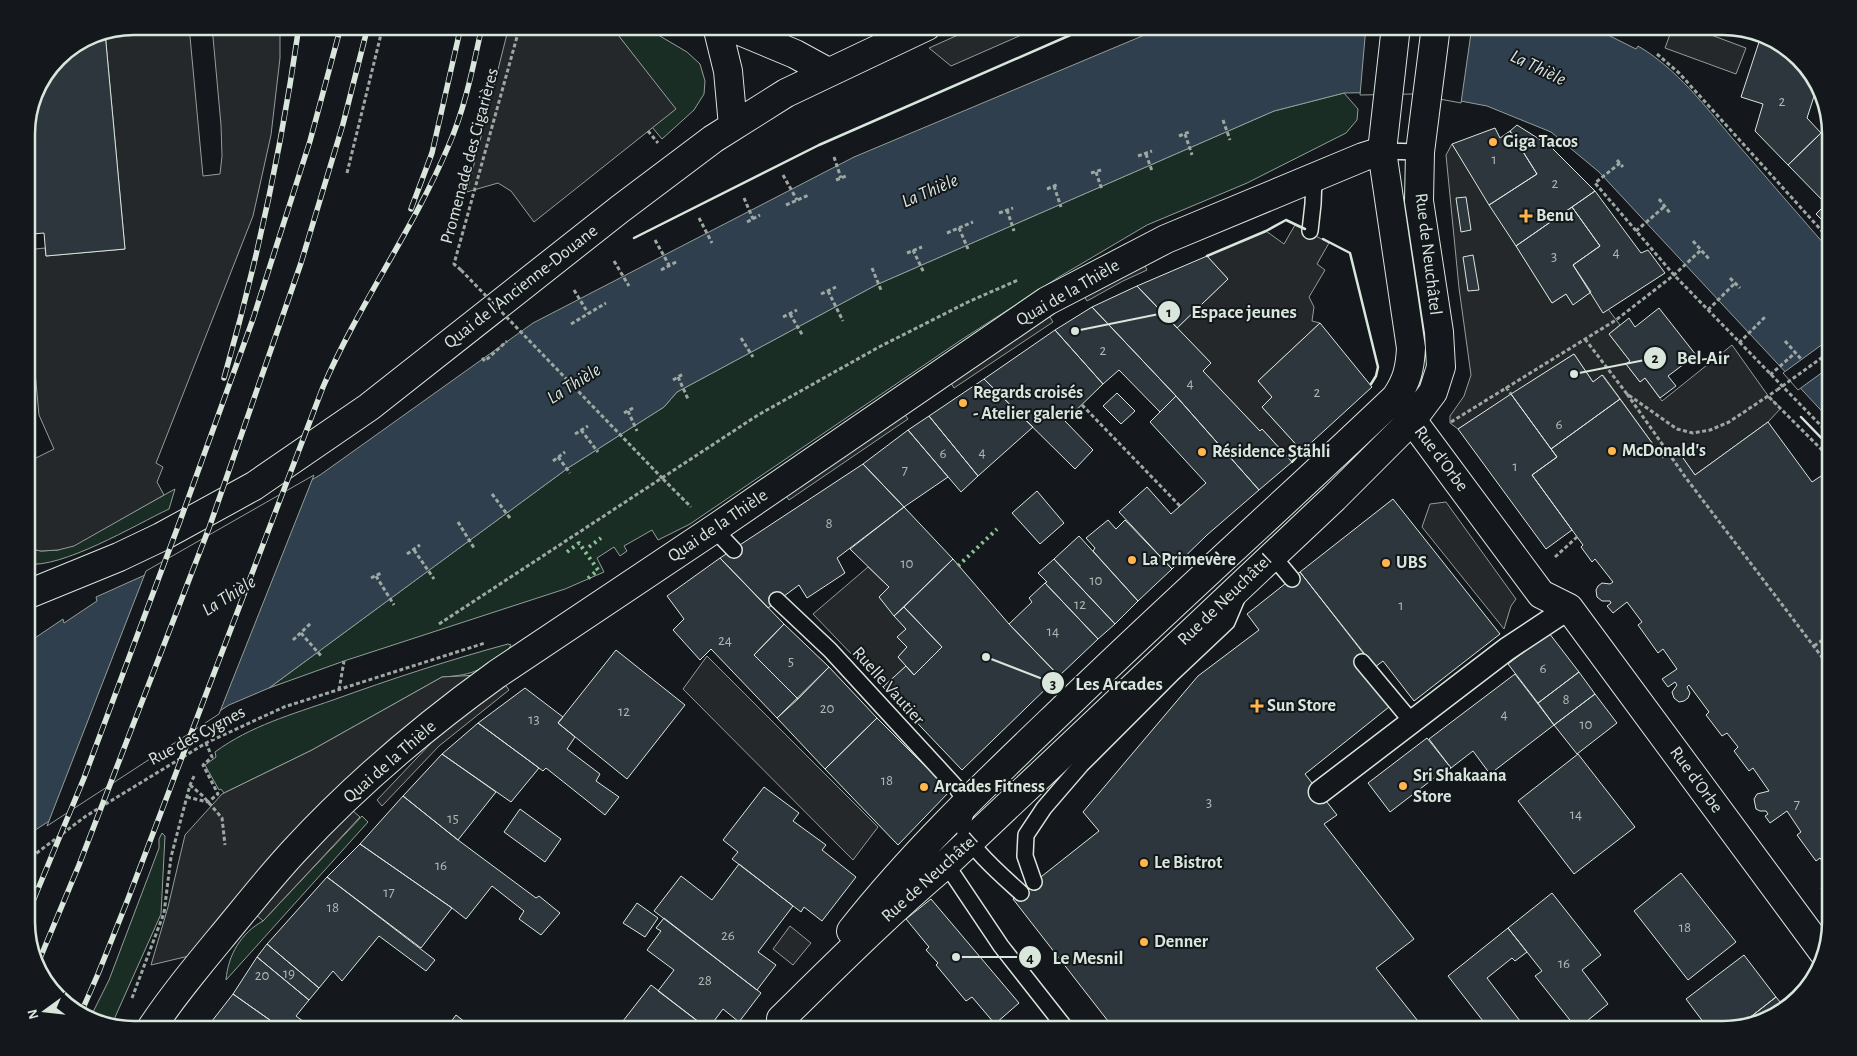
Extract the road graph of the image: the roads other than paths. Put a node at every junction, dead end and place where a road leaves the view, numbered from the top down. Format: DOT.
graph roads {
  1 [pos="719,35"];
  2 [pos="750,35"];
  3 [pos="908,35"];
  4 [pos="1395,35"];
  5 [pos="1435,35"];
  6 [pos="828,72"];
  7 [pos="733,126"];
  8 [pos="1382,151"];
  9 [pos="1420,152"];
  10 [pos="1314,177"];
  11 [pos="1310,231"];
  12 [pos="1396,397"];
  13 [pos="1412,420"];
  14 [pos="706,521"];
  15 [pos="734,550"];
  16 [pos="1272,555"];
  17 [pos="1292,579"];
  18 [pos="1243,583"];
  19 [pos="35,591"];
  20 [pos="777,600"];
  21 [pos="1569,608"];
  22 [pos="1362,662"];
  23 [pos="1412,722"];
  24 [pos="1320,792"];
  25 [pos="968,800"];
  26 [pos="970,842"];
  27 [pos="946,864"];
  28 [pos="1034,882"];
  29 [pos="1021,893"];
  30 [pos="1819,947"];
  31 [pos="156,1021"];
  32 [pos="778,1021"];
  33 [pos="779,1021"];
  34 [pos="1059,1021"];
  1 -- 7 [label="street"];
  2 -- 6 [label="street"];
  3 -- 6 [label="street, Quai de l'Ancienne-Douane"];
  4 -- 8 [label="street, Rue de Neuchâtel"];
  5 -- 9 [label="street, Rue de Neuchâtel"];
  6 -- 7 [label="street, Quai de l'Ancienne-Douane"];
  7 -- 19 [label="street, Quai de l'Ancienne-Douane"];
  8 -- 9 [label="lane"];
  8 -- 10 [label="street, Quai de la Thièle"];
  8 -- 12 [label="street, Rue de Neuchâtel"];
  9 -- 13 [label="street, Rue de Neuchâtel"];
  10 -- 11 [label="lane"];
  10 -- 14 [label="street, Quai de la Thièle"];
  12 -- 13 [label="street, Rue d'Orbe"];
  12 -- 25 [label="street, Rue de Neuchâtel"];
  13 -- 16 [label="street, Rue de Neuchâtel"];
  13 -- 21 [label="street, Rue d'Orbe"];
  14 -- 15 [label="lane"];
  14 -- 31 [label="street, Quai de la Thièle"];
  16 -- 17 [label="lane"];
  16 -- 18 [label="street, Rue de Neuchâtel"];
  18 -- 26 [label="street, Rue de Neuchâtel"];
  18 -- 28 [label="lane"];
  20 -- 25 [label="lane, Ruelle Vautier"];
  21 -- 23 [label="street"];
  21 -- 30 [label="street, Rue d'Orbe"];
  22 -- 23 [label="lane"];
  23 -- 24 [label="street"];
  25 -- 26 [label="lane"];
  25 -- 27 [label="lane"];
  25 -- 32 [label="street, Rue de Neuchâtel"];
  26 -- 27 [label="street, Rue de Neuchâtel"];
  26 -- 29 [label="lane"];
  27 -- 33 [label="street, Rue de Neuchâtel"];
  27 -- 34 [label="lane"];
}
